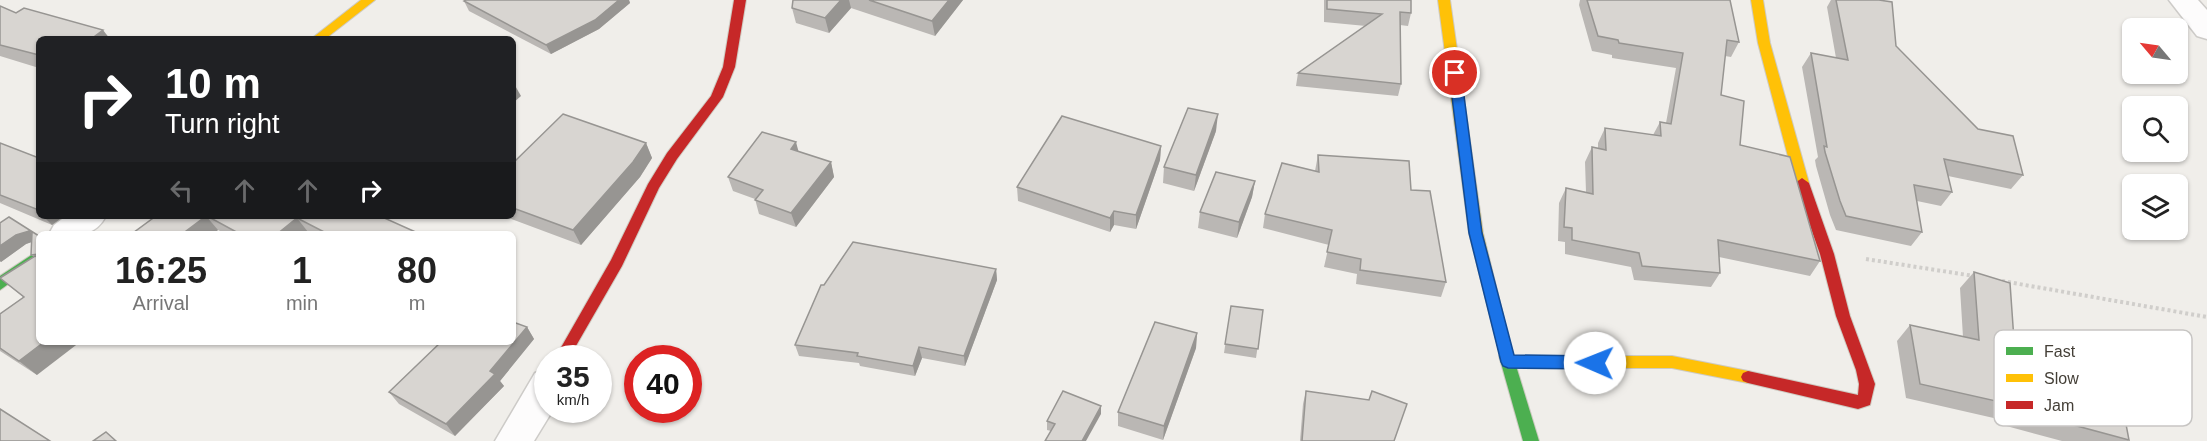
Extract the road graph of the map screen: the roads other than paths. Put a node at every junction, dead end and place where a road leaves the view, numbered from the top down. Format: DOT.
graph roads {
  1 [pos="369,0"];
  2 [pos="740,0"];
  3 [pos="1444,0"];
  4 [pos="1757,0"];
  5 [pos="2183,0"];
  6 [pos="2207,29"];
  7 [pos="321,36"];
  8 [pos="86,219"];
  9 [pos="70,231"];
  10 [pos="36,257"];
  11 [pos="0,284"];
  12 [pos="569,345"];
  13 [pos="1508,362"];
  14 [pos="534,407"];
  15 [pos="514,441"];
  16 [pos="1531,441"];
  1 -- 7 [label="street"];
  2 -- 12 [label="street"];
  3 -- 13 [label="street"];
  4 -- 13 [label="street"];
  5 -- 6 [label="street"];
  8 -- 9 [label="street"];
  10 -- 11 [label="street"];
  13 -- 16 [label="street"];
  14 -- 15 [label="street"];
}
